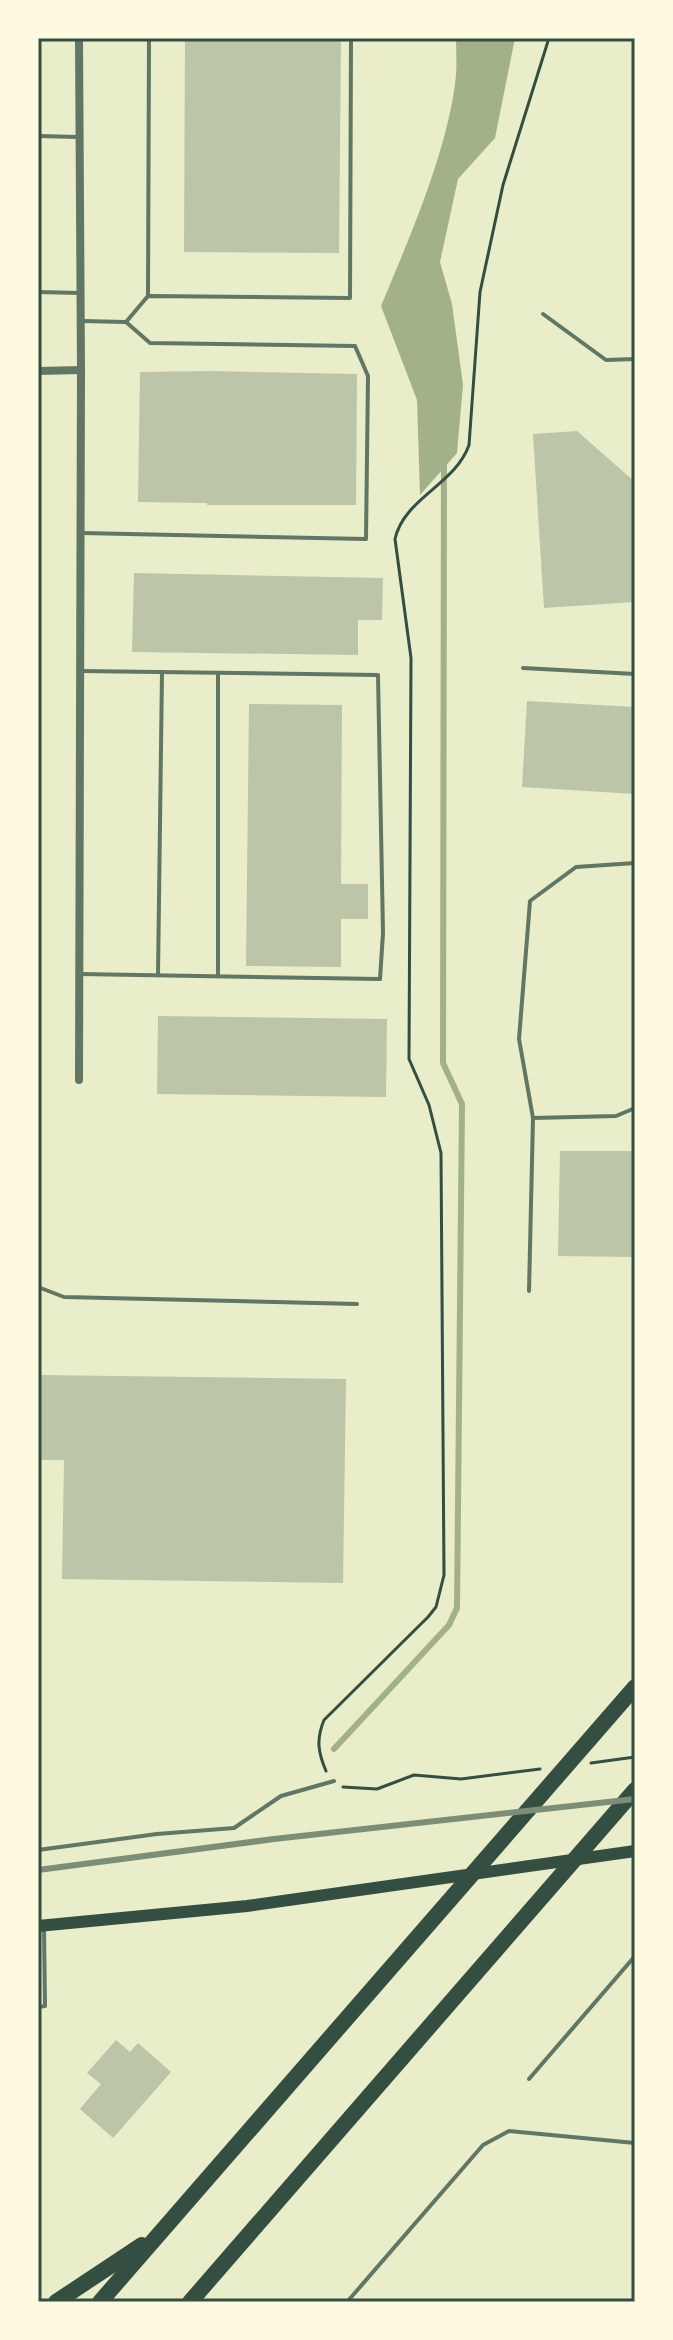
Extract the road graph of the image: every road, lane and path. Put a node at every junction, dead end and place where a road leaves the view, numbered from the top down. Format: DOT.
graph roads {
  1 [pos="79,38"];
  2 [pos="149,38"];
  3 [pos="351,38"];
  4 [pos="549,38"];
  5 [pos="38,136"];
  6 [pos="78,137"];
  7 [pos="38,292"];
  8 [pos="81,293"];
  9 [pos="148,296"];
  10 [pos="543,314"];
  11 [pos="80,321"];
  12 [pos="126,322"];
  13 [pos="635,359"];
  14 [pos="81,370"];
  15 [pos="38,371"];
  16 [pos="81,533"];
  17 [pos="523,668"];
  18 [pos="80,671"];
  19 [pos="162,672"];
  20 [pos="218,673"];
  21 [pos="635,674"];
  22 [pos="635,863"];
  23 [pos="80,974"];
  24 [pos="158,975"];
  25 [pos="218,976"];
  26 [pos="79,1080"];
  27 [pos="635,1108"];
  28 [pos="533,1118"];
  29 [pos="38,1287"];
  30 [pos="529,1291"];
  31 [pos="357,1304"];
  32 [pos="635,1687"];
  33 [pos="635,1757"];
  34 [pos="588,1763"];
  35 [pos="540,1769"];
  36 [pos="334,1781"];
  37 [pos="635,1790"];
  38 [pos="38,1850"];
  39 [pos="635,1851"];
  40 [pos="41,1926"];
  41 [pos="635,1956"];
  42 [pos="38,2007"];
  43 [pos="529,2079"];
  44 [pos="635,2143"];
  45 [pos="160,2233"];
  46 [pos="56,2302"];
  47 [pos="100,2302"];
  48 [pos="190,2302"];
  49 [pos="347,2302"];
  1 -- 6 [label="street"];
  2 -- 9 [label="lane"];
  3 -- 9 [label="lane"];
  4 -- 36 [label="path"];
  5 -- 6 [label="lane"];
  6 -- 8 [label="street"];
  7 -- 8 [label="lane"];
  8 -- 11 [label="street"];
  9 -- 12 [label="lane"];
  10 -- 13 [label="lane"];
  11 -- 12 [label="lane"];
  11 -- 14 [label="street"];
  12 -- 16 [label="lane"];
  14 -- 15 [label="street"];
  14 -- 16 [label="street"];
  16 -- 18 [label="street"];
  17 -- 21 [label="lane"];
  18 -- 19 [label="lane"];
  18 -- 23 [label="street"];
  19 -- 20 [label="lane"];
  19 -- 24 [label="lane"];
  20 -- 25 [label="lane"];
  20 -- 25 [label="lane"];
  22 -- 28 [label="lane"];
  23 -- 24 [label="lane"];
  23 -- 26 [label="street"];
  24 -- 25 [label="lane"];
  27 -- 28 [label="lane"];
  28 -- 30 [label="lane"];
  29 -- 31 [label="lane"];
  32 -- 45 [label="highway"];
  33 -- 34 [label="path"];
  35 -- 36 [label="path"];
  36 -- 38 [label="lane"];
  37 -- 48 [label="highway"];
  39 -- 40 [label="main road"];
  40 -- 42 [label="lane"];
  41 -- 43 [label="lane"];
  44 -- 49 [label="lane"];
  45 -- 46 [label="highway"];
  45 -- 47 [label="highway"];
}
